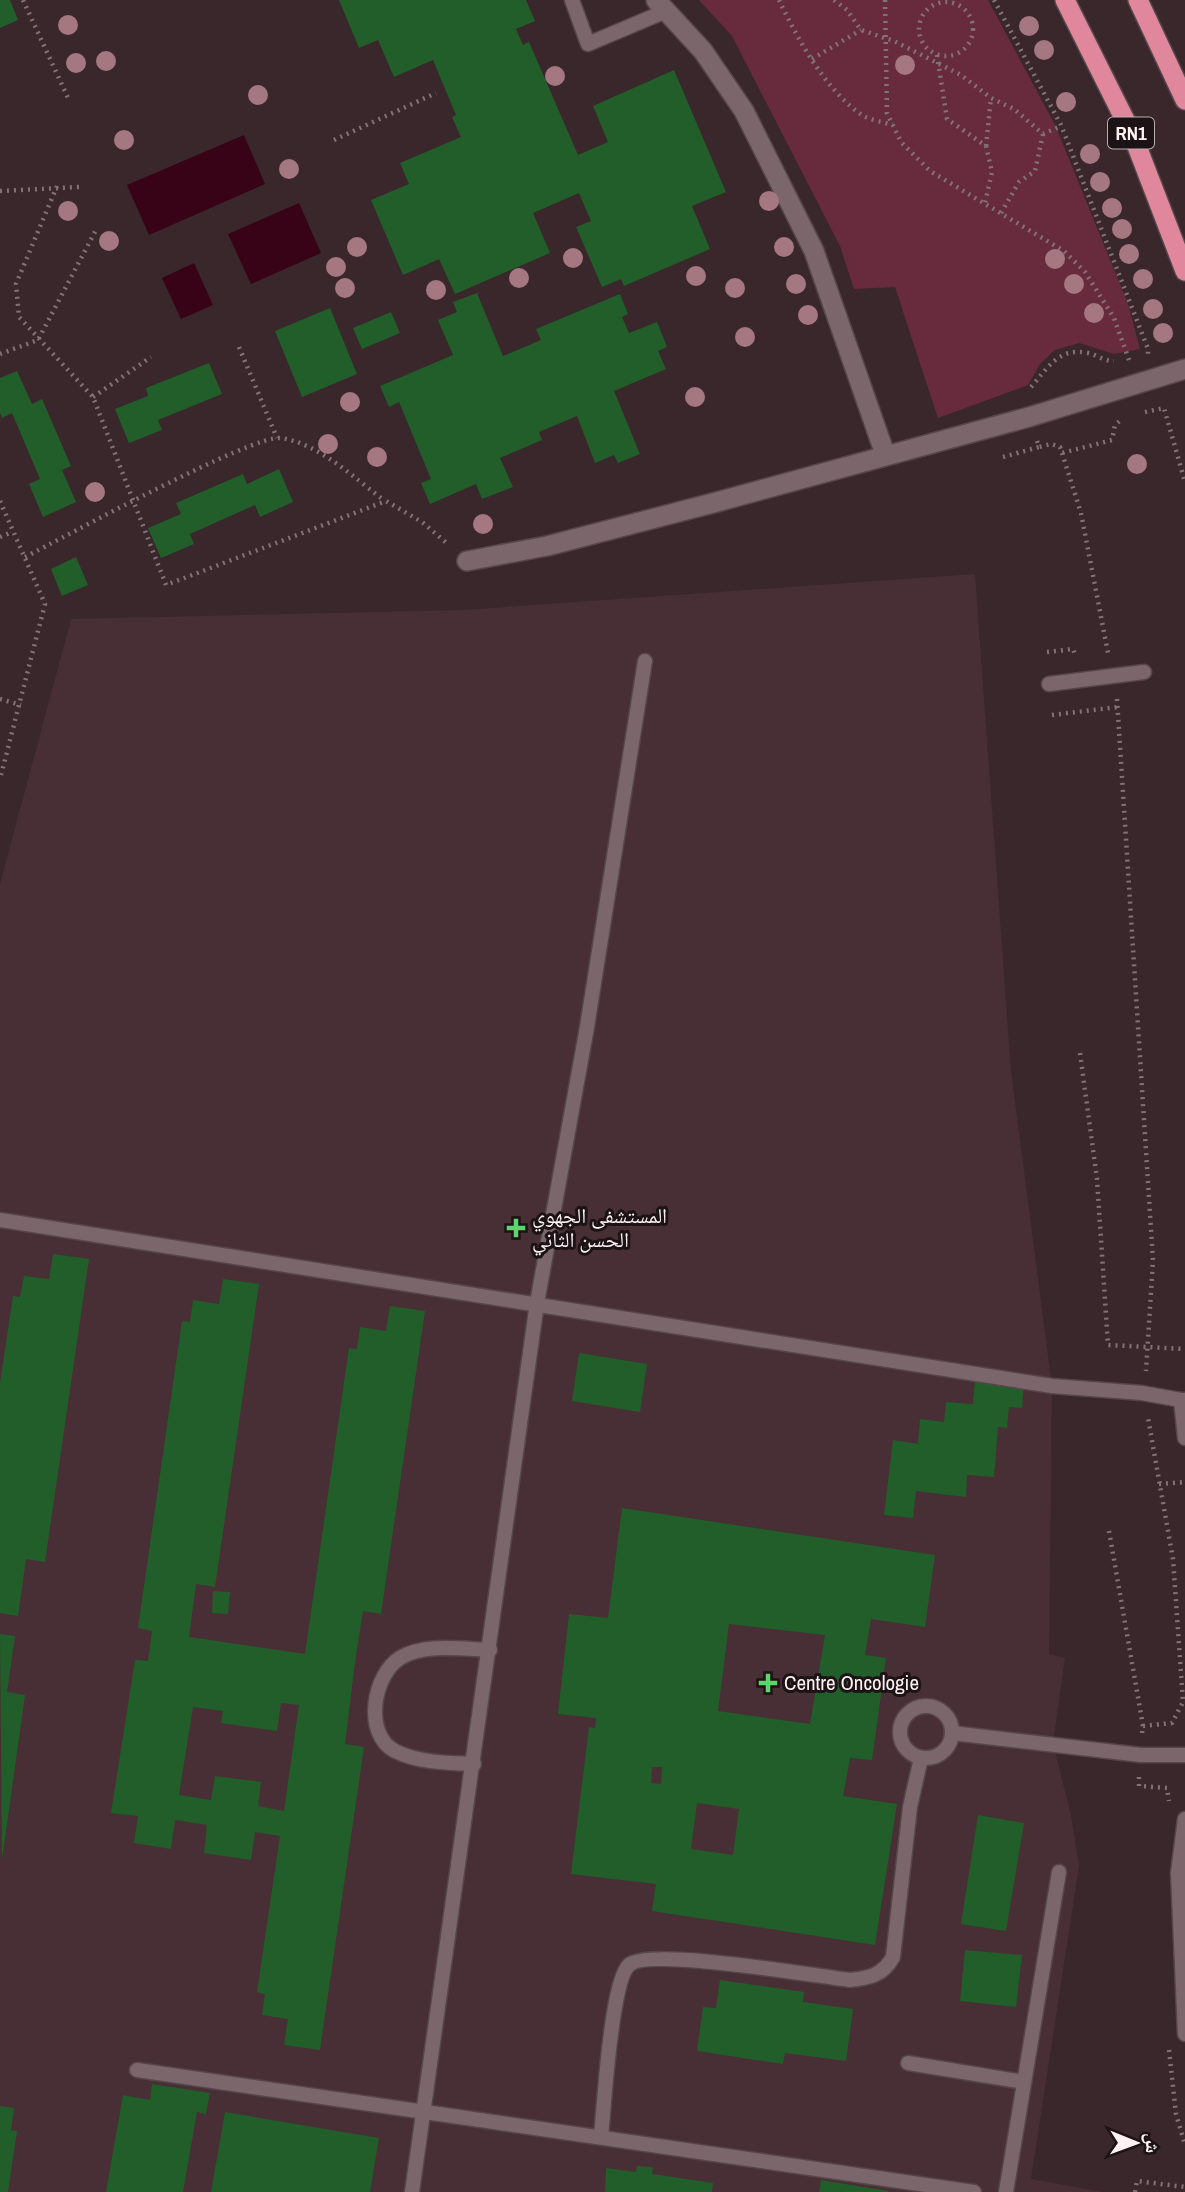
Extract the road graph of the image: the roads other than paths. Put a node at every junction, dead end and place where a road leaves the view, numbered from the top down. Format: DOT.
graph roads {
  1 [pos="572,0"];
  2 [pos="1065,0"];
  3 [pos="1138,0"];
  4 [pos="661,6"];
  5 [pos="1185,100"];
  6 [pos="1185,271"];
  7 [pos="1185,369"];
  8 [pos="886,454"];
  9 [pos="467,561"];
  10 [pos="645,660"];
  11 [pos="1144,672"];
  12 [pos="1049,684"];
  13 [pos="0,1220"];
  14 [pos="537,1303"];
  15 [pos="1183,1400"];
  16 [pos="1185,1438"];
  17 [pos="490,1650"];
  18 [pos="952,1733"];
  19 [pos="1185,1755"];
  20 [pos="921,1758"];
  21 [pos="474,1764"];
  22 [pos="1185,1819"];
  23 [pos="1059,1872"];
  24 [pos="1185,2034"];
  25 [pos="908,2063"];
  26 [pos="137,2070"];
  27 [pos="1024,2082"];
  28 [pos="422,2111"];
  29 [pos="601,2137"];
  30 [pos="412,2192"];
  31 [pos="974,2192"];
  32 [pos="1006,2192"];
  1 -- 4 [label="lane"];
  2 -- 6 [label="highway, RN1"];
  3 -- 5 [label="highway"];
  4 -- 8 [label="street"];
  7 -- 8 [label="street"];
  8 -- 9 [label="street"];
  10 -- 14 [label="lane"];
  11 -- 12 [label="lane"];
  13 -- 14 [label="lane"];
  14 -- 15 [label="lane"];
  14 -- 17 [label="lane"];
  15 -- 16 [label="lane"];
  17 -- 21 [label="lane"];
  17 -- 21 [label="lane"];
  18 -- 19 [label="lane"];
  18 -- 20 [label="lane"];
  18 -- 20 [label="lane"];
  20 -- 29 [label="lane"];
  21 -- 28 [label="lane"];
  22 -- 24 [label="lane"];
  23 -- 27 [label="lane"];
  25 -- 27 [label="lane"];
  26 -- 28 [label="lane"];
  27 -- 32 [label="lane"];
  28 -- 29 [label="lane"];
  28 -- 30 [label="lane"];
  29 -- 31 [label="lane"];
}
